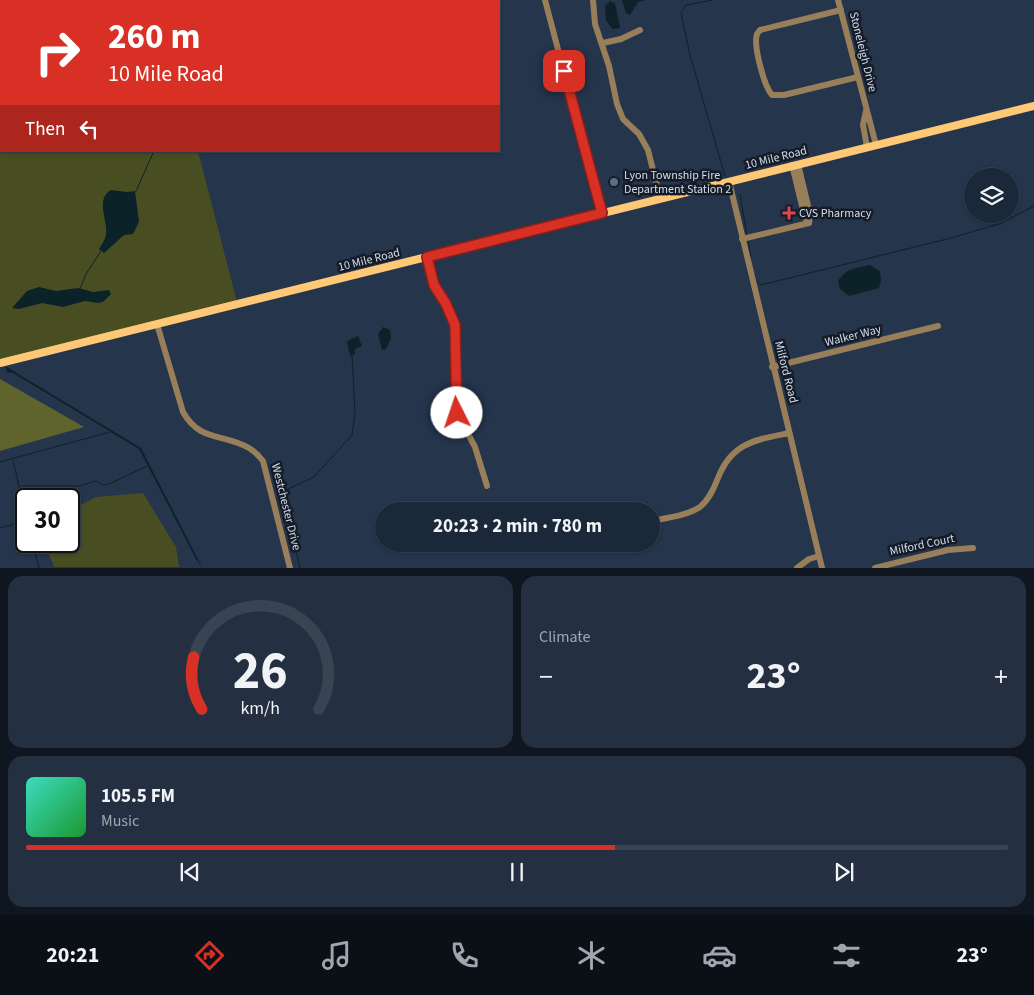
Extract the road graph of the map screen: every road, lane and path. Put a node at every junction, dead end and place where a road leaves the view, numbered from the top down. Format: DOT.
graph roads {
  1 [pos="545,0"];
  2 [pos="593,0"];
  3 [pos="838,0"];
  4 [pos="841,10"];
  5 [pos="640,30"];
  6 [pos="603,43"];
  7 [pos="858,77"];
  8 [pos="1034,106"];
  9 [pos="866,110"];
  10 [pos="876,145"];
  11 [pos="867,147"];
  12 [pos="795,164"];
  13 [pos="728,181"];
  14 [pos="660,198"];
  15 [pos="602,213"];
  16 [pos="742,239"];
  17 [pos="427,257"];
  18 [pos="157,324"];
  19 [pos="938,326"];
  20 [pos="0,363"];
  21 [pos="772,366"];
  22 [pos="789,432"];
  23 [pos="487,486"];
  24 [pos="660,519"];
  25 [pos="973,548"];
  26 [pos="819,556"];
  27 [pos="290,568"];
  28 [pos="797,568"];
  29 [pos="822,568"];
  30 [pos="875,568"];
  1 -- 15 [label="street"];
  2 -- 6 [label="street"];
  3 -- 4 [label="street, Stoneleigh Drive"];
  4 -- 7 [label="street, Stoneleigh Drive"];
  4 -- 7 [label="street"];
  5 -- 6 [label="street"];
  6 -- 14 [label="street"];
  7 -- 9 [label="street, Stoneleigh Drive"];
  8 -- 10 [label="main road, 10 Mile Road"];
  9 -- 10 [label="street, Stoneleigh Drive"];
  9 -- 11 [label="street, Stoneleigh Drive"];
  10 -- 11 [label="main road, 10 Mile Road"];
  11 -- 12 [label="main road, 10 Mile Road"];
  12 -- 13 [label="main road, 10 Mile Road"];
  12 -- 16 [label="street"];
  13 -- 14 [label="main road, 10 Mile Road"];
  13 -- 16 [label="street, Milford Road"];
  14 -- 15 [label="main road, 10 Mile Road"];
  15 -- 17 [label="main road, 10 Mile Road"];
  16 -- 21 [label="street, Milford Road"];
  17 -- 18 [label="main road, 10 Mile Road"];
  17 -- 23 [label="street"];
  18 -- 20 [label="main road, 10 Mile Road"];
  18 -- 27 [label="street, Westchester Drive"];
  19 -- 21 [label="street, Walker Way"];
  21 -- 22 [label="street, Milford Road"];
  22 -- 24 [label="street"];
  22 -- 26 [label="street, Milford Road"];
  25 -- 30 [label="street, Milford Court"];
  26 -- 28 [label="street"];
  26 -- 29 [label="street, Milford Road"];
}
